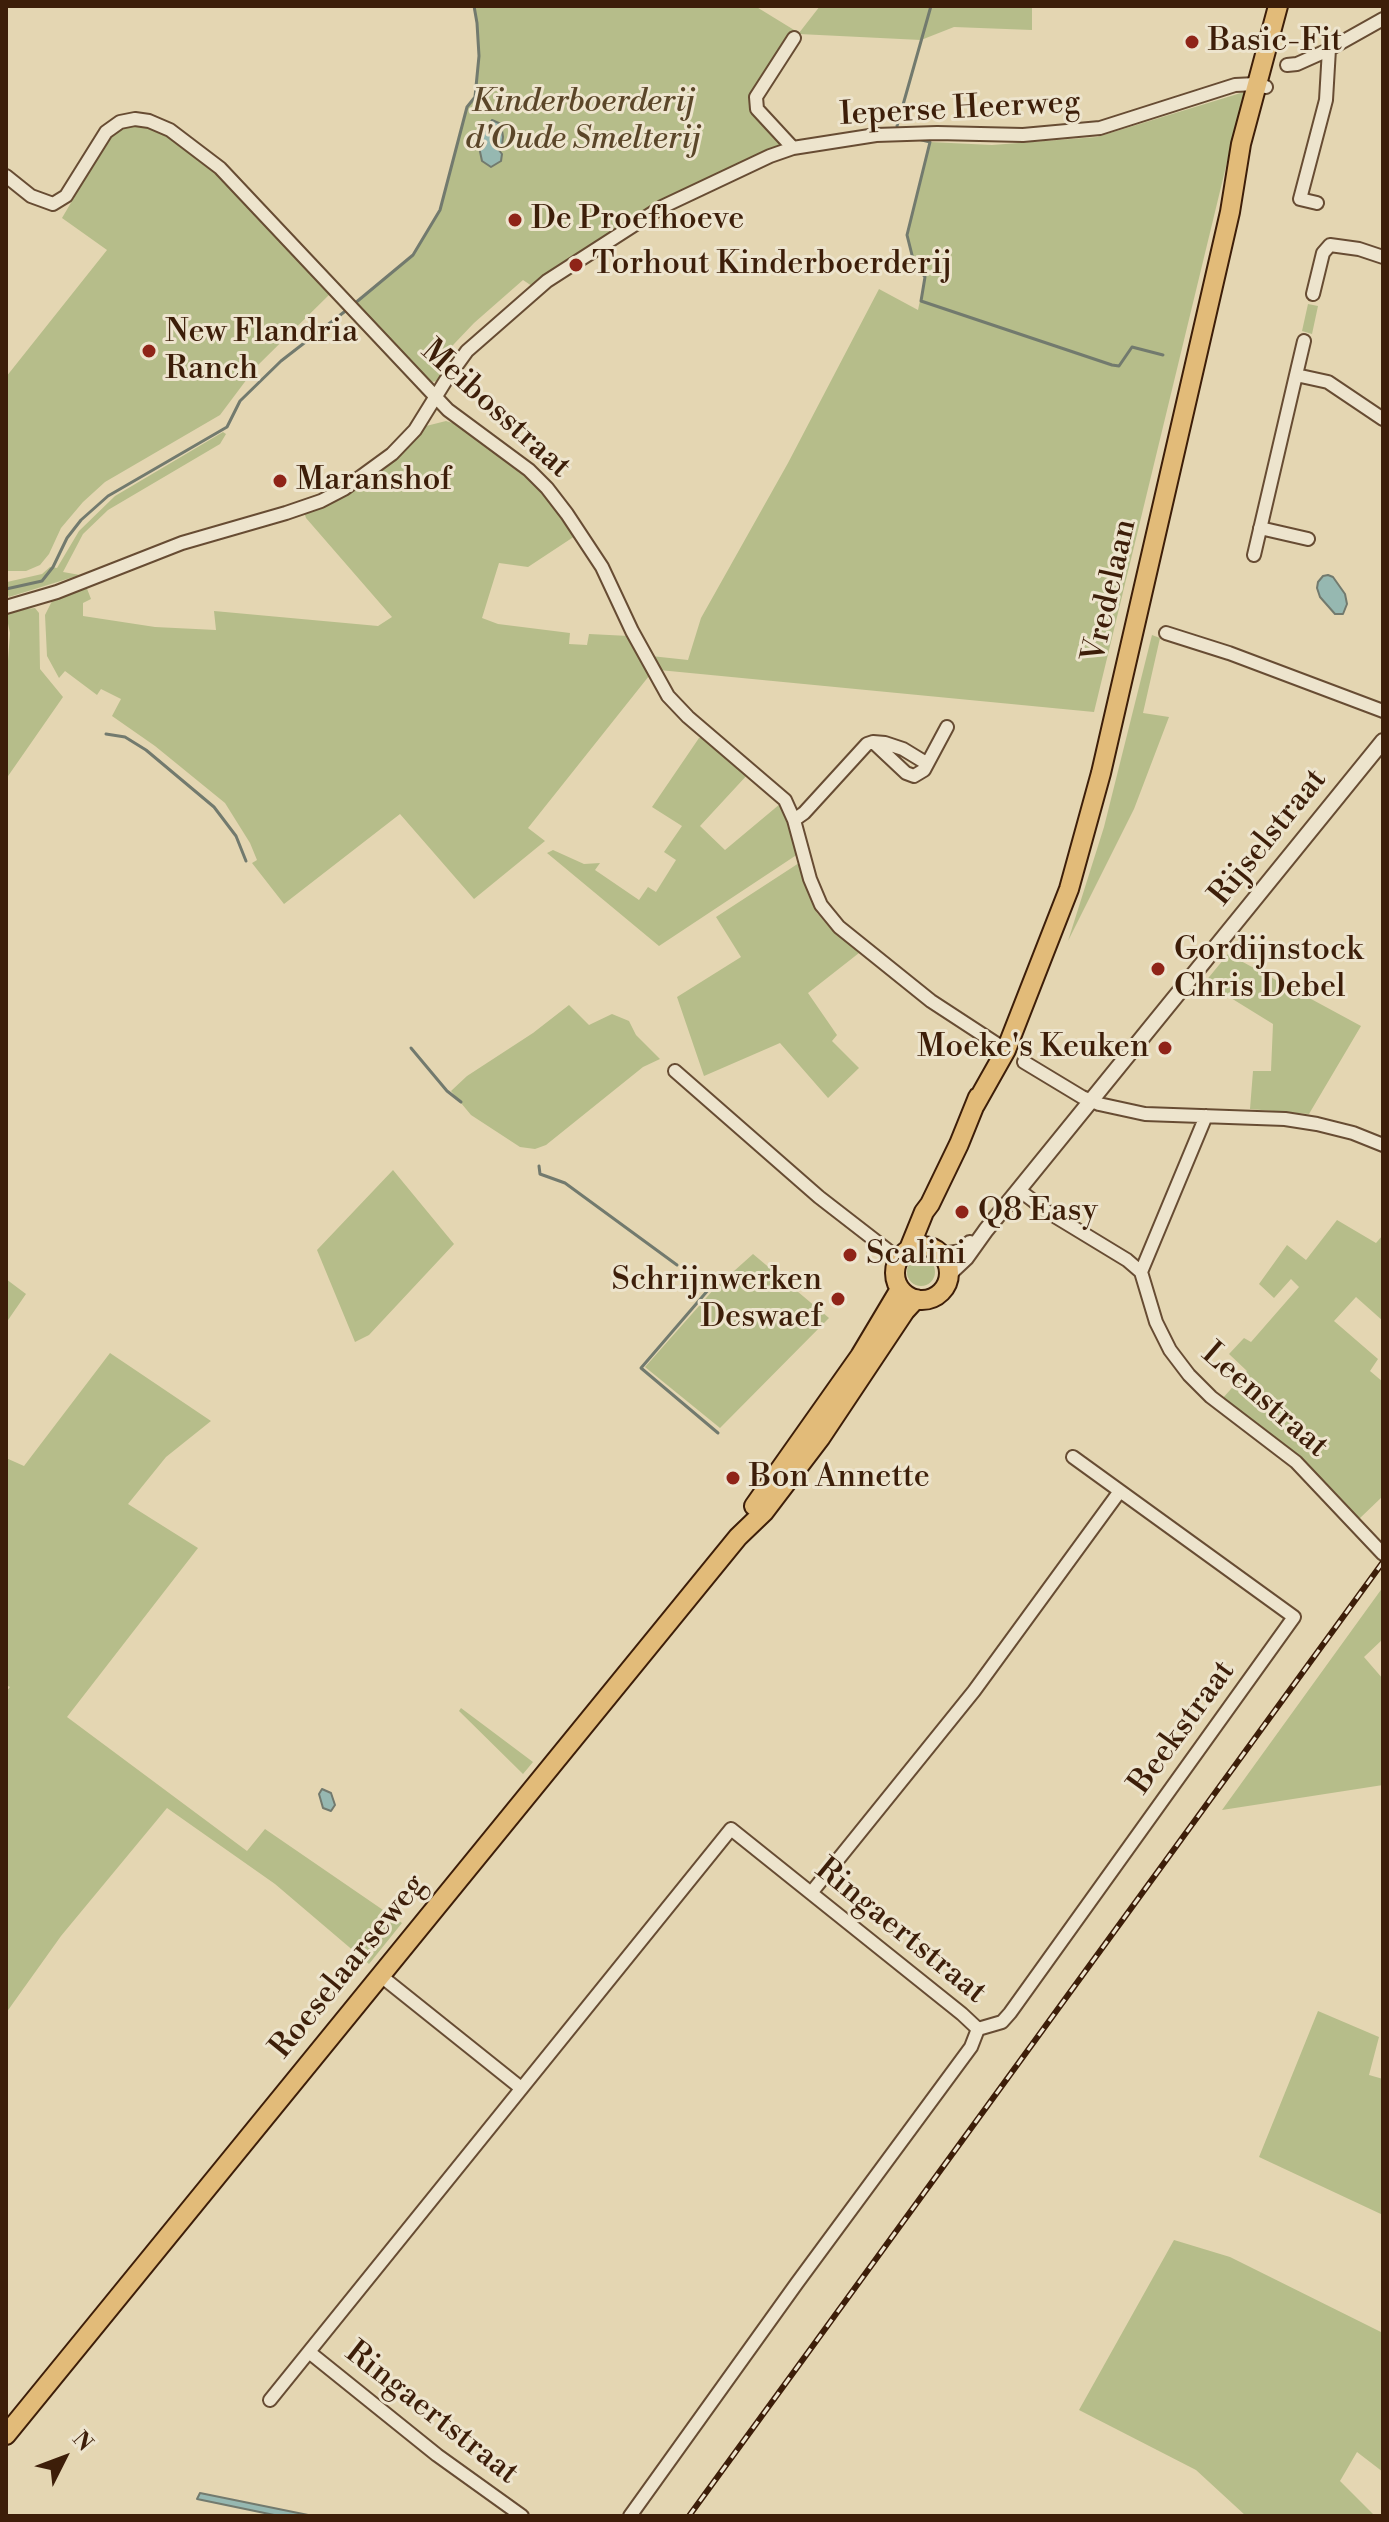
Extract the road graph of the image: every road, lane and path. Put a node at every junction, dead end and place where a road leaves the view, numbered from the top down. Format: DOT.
graph roads {
  1 [pos="1280,6"];
  2 [pos="1383,19"];
  3 [pos="794,38"];
  4 [pos="1329,49"];
  5 [pos="1287,65"];
  6 [pos="1261,85"];
  7 [pos="793,148"];
  8 [pos="6,176"];
  9 [pos="1317,203"];
  10 [pos="1383,257"];
  11 [pos="1313,294"];
  12 [pos="1304,341"];
  13 [pos="1296,375"];
  14 [pos="436,396"];
  15 [pos="1383,419"];
  16 [pos="1260,528"];
  17 [pos="1308,539"];
  18 [pos="1254,555"];
  19 [pos="6,607"];
  20 [pos="1166,633"];
  21 [pos="1383,711"];
  22 [pos="947,727"];
  23 [pos="1383,741"];
  24 [pos="794,820"];
  25 [pos="1002,1048"];
  26 [pos="1024,1062"];
  27 [pos="675,1071"];
  28 [pos="1090,1101"];
  29 [pos="1206,1116"];
  30 [pos="1383,1145"];
  31 [pos="1019,1190"];
  32 [pos="930,1204"];
  33 [pos="986,1230"];
  34 [pos="938,1252"];
  35 [pos="904,1254"];
  36 [pos="1141,1272"];
  37 [pos="949,1274"];
  38 [pos="908,1294"];
  39 [pos="1073,1457"];
  40 [pos="1120,1491"];
  41 [pos="1383,1554"];
  42 [pos="811,1893"];
  43 [pos="381,1976"];
  44 [pos="978,2029"];
  45 [pos="521,2088"];
  46 [pos="309,2352"];
  47 [pos="270,2400"];
  48 [pos="6,2435"];
  49 [pos="522,2516"];
  50 [pos="630,2516"];
  1 -- 6 [label="main road, Vredelaan"];
  2 -- 4 [label="street"];
  3 -- 7 [label="street"];
  4 -- 5 [label="street"];
  4 -- 9 [label="street"];
  6 -- 7 [label="street, Ieperse Heerweg"];
  6 -- 25 [label="main road, Vredelaan"];
  7 -- 14 [label="street, Ieperse Heerweg"];
  8 -- 14 [label="street, Meibosstraat"];
  10 -- 11 [label="street"];
  12 -- 13 [label="street"];
  13 -- 15 [label="street"];
  13 -- 16 [label="street"];
  14 -- 19 [label="street, Ieperse Heerweg"];
  14 -- 24 [label="street, Meibosstraat"];
  16 -- 17 [label="street"];
  16 -- 18 [label="street"];
  20 -- 21 [label="street"];
  22 -- 24 [label="street"];
  23 -- 28 [label="street, Rijselstraat"];
  24 -- 25 [label="street, Meibosstraat"];
  25 -- 32 [label="main road, Vredelaan"];
  26 -- 28 [label="street"];
  27 -- 35 [label="street"];
  28 -- 29 [label="street"];
  28 -- 31 [label="street, Rijselstraat"];
  29 -- 30 [label="street"];
  29 -- 36 [label="street"];
  31 -- 33 [label="street, Rijselstraat"];
  31 -- 36 [label="street"];
  32 -- 34 [label="main road, Vredelaan"];
  32 -- 35 [label="main road, Vredelaan"];
  33 -- 34 [label="street, Rijselstraat"];
  33 -- 37 [label="street, Rijselstraat"];
  34 -- 35 [label="main road"];
  34 -- 37 [label="main road"];
  35 -- 38 [label="main road"];
  36 -- 41 [label="street, Leenstraat"];
  37 -- 38 [label="main road"];
  38 -- 43 [label="main road, Roeselaarseweg"];
  39 -- 40 [label="street, Beekstraat"];
  40 -- 42 [label="street"];
  40 -- 44 [label="street, Beekstraat"];
  42 -- 44 [label="street, Ringaertstraat"];
  42 -- 45 [label="street, Ringaertstraat"];
  43 -- 45 [label="street"];
  43 -- 48 [label="main road, Roeselaarseweg"];
  44 -- 50 [label="street, Ringaertstraat"];
  45 -- 46 [label="street, Ringaertstraat"];
  46 -- 47 [label="street, Ringaertstraat"];
  46 -- 49 [label="street, Ringaertstraat"];
}
